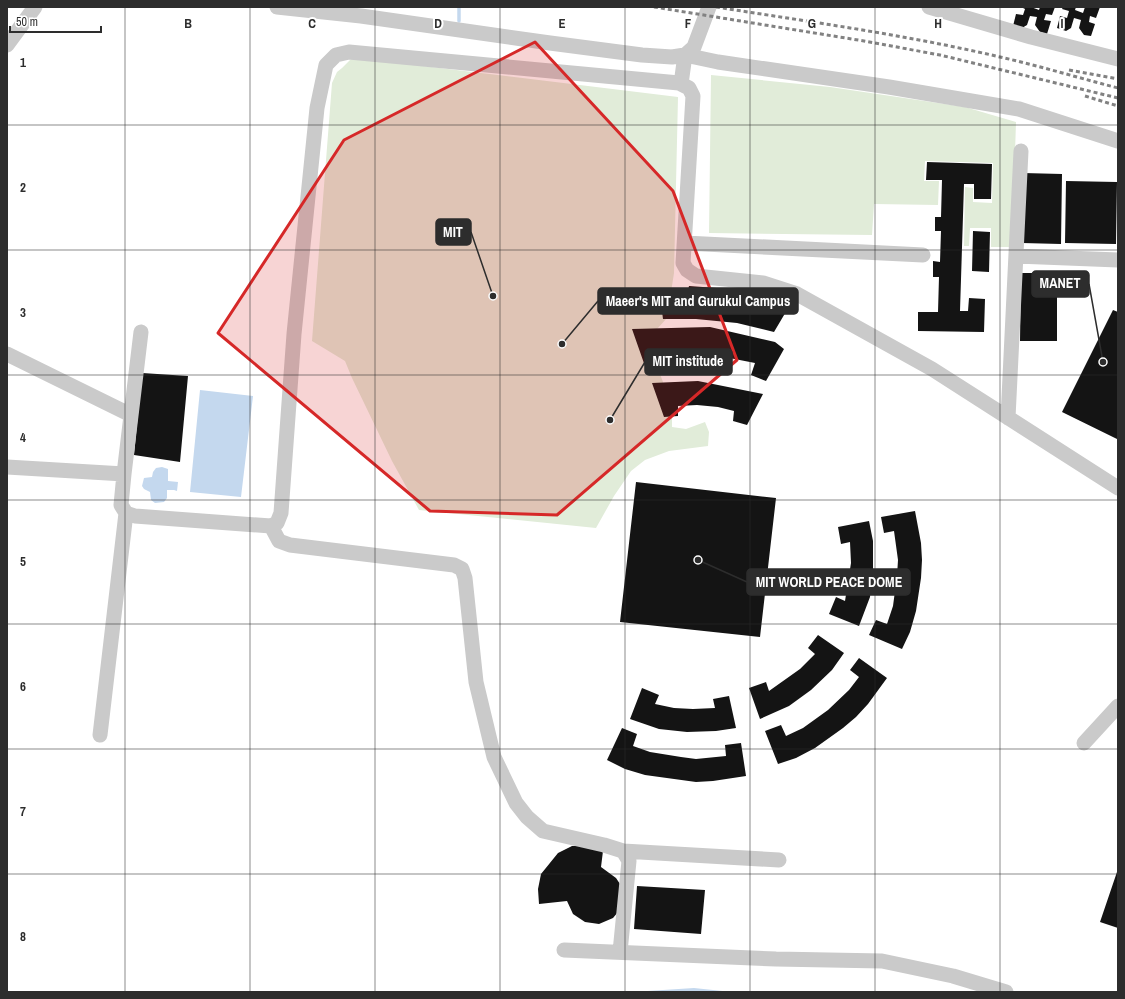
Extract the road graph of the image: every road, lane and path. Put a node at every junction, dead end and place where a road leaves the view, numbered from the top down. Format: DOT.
graph roads {
  1 [pos="35,7"];
  2 [pos="277,7"];
  3 [pos="709,7"];
  4 [pos="929,7"];
  5 [pos="7,45"];
  6 [pos="685,55"];
  7 [pos="1118,59"];
  8 [pos="681,84"];
  9 [pos="1118,141"];
  10 [pos="1021,151"];
  11 [pos="685,244"];
  12 [pos="923,255"];
  13 [pos="1016,256"];
  14 [pos="1118,260"];
  15 [pos="141,332"];
  16 [pos="7,354"];
  17 [pos="131,414"];
  18 [pos="1008,418"];
  19 [pos="7,467"];
  20 [pos="124,474"];
  21 [pos="1118,488"];
  22 [pos="126,513"];
  23 [pos="270,526"];
  24 [pos="1118,706"];
  25 [pos="100,735"];
  26 [pos="1084,742"];
  27 [pos="623,851"];
  28 [pos="779,860"];
  29 [pos="564,950"];
  30 [pos="620,952"];
  31 [pos="1006,992"];
  1 -- 5 [label="street"];
  2 -- 6 [label="street"];
  3 -- 6 [label="street"];
  4 -- 7 [label="street"];
  6 -- 8 [label="street"];
  6 -- 9 [label="street"];
  8 -- 11 [label="street"];
  8 -- 23 [label="street"];
  10 -- 13 [label="street"];
  11 -- 12 [label="street"];
  11 -- 18 [label="street"];
  13 -- 14 [label="street"];
  13 -- 18 [label="street"];
  15 -- 17 [label="street"];
  16 -- 17 [label="street"];
  17 -- 20 [label="street"];
  18 -- 21 [label="street"];
  19 -- 20 [label="street"];
  20 -- 22 [label="street"];
  22 -- 23 [label="street"];
  22 -- 25 [label="street"];
  23 -- 27 [label="street"];
  24 -- 26 [label="street"];
  27 -- 28 [label="street"];
  27 -- 30 [label="street"];
  29 -- 30 [label="street"];
  30 -- 31 [label="street"];
}
